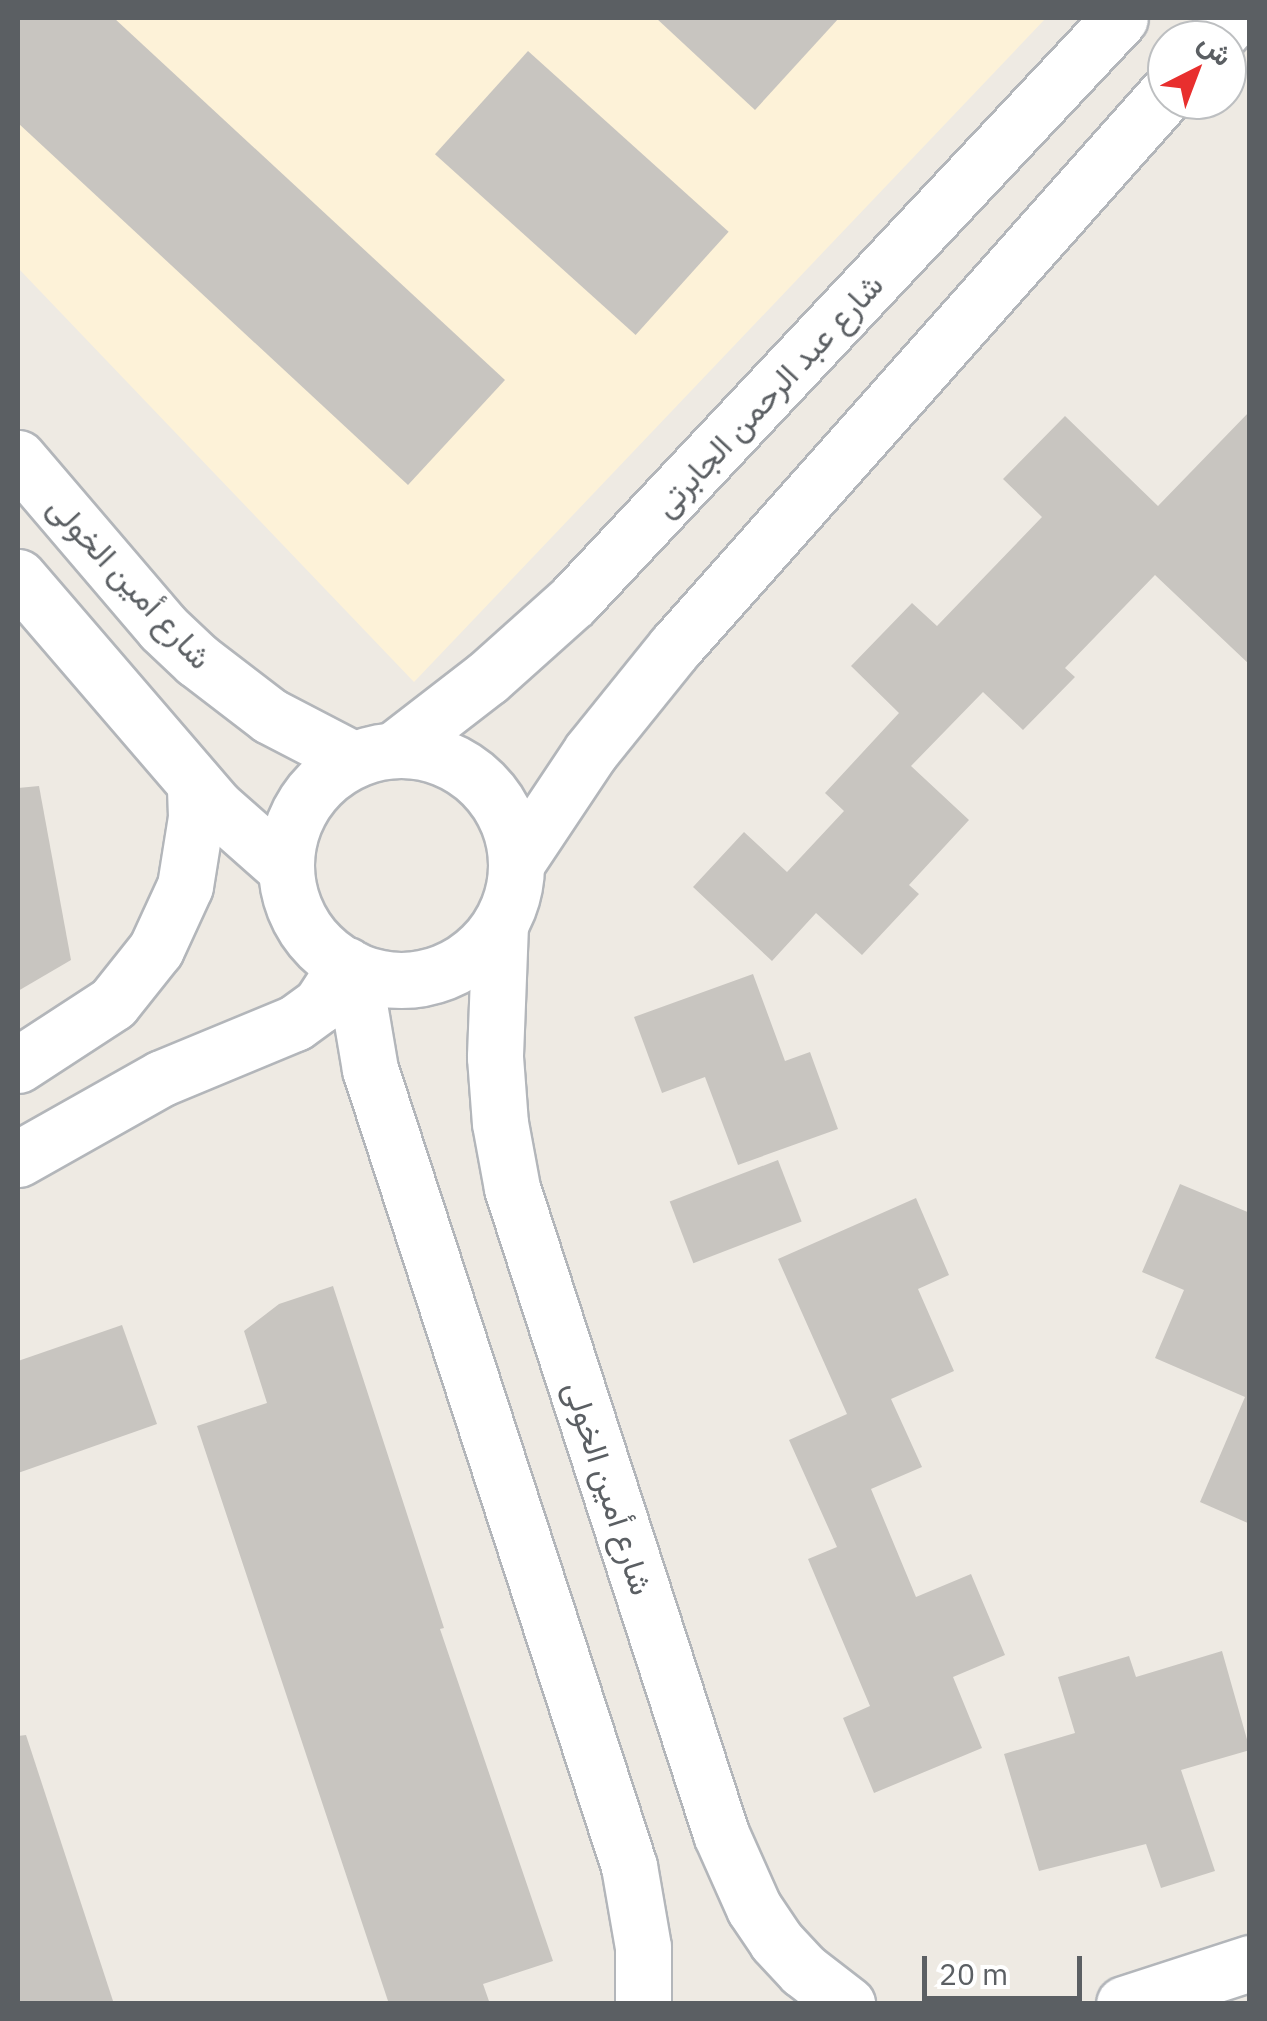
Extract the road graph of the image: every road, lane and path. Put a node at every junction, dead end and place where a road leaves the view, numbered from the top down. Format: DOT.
graph roads {
  1 [pos="1120,18"];
  2 [pos="1147,115"];
  3 [pos="18,458"];
  4 [pos="18,577"];
  5 [pos="374,754"];
  6 [pos="195,783"];
  7 [pos="517,862"];
  8 [pos="286,868"];
  9 [pos="500,926"];
  10 [pos="350,967"];
  11 [pos="18,1065"];
  12 [pos="18,1159"];
  13 [pos="1250,1964"];
  14 [pos="643,2004"];
  15 [pos="847,2004"];
  16 [pos="1124,2004"];
  1 -- 5 [label="street, شارع عبد الرحمن الجابرتى"];
  2 -- 7 [label="street"];
  3 -- 5 [label="street, شارع أمين الخولى"];
  4 -- 6 [label="street"];
  5 -- 7 [label="street"];
  5 -- 8 [label="street"];
  6 -- 8 [label="street"];
  6 -- 11 [label="street"];
  7 -- 9 [label="street"];
  8 -- 10 [label="street"];
  9 -- 10 [label="street"];
  9 -- 15 [label="street, شارع أمين الخولى"];
  10 -- 12 [label="street"];
  10 -- 14 [label="street"];
  13 -- 16 [label="street"];
}
